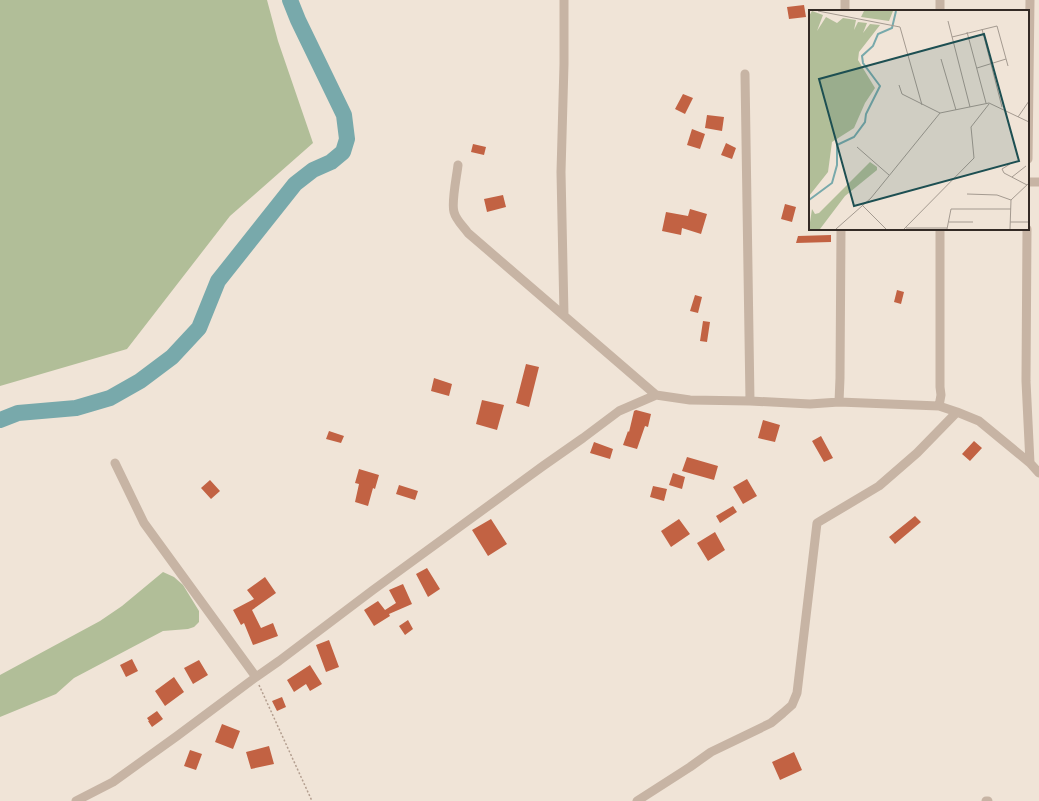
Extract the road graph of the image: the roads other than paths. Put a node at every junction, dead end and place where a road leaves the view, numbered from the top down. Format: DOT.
graph roads {
  1 [pos="564,0"];
  2 [pos="1030,0"];
  3 [pos="745,74"];
  4 [pos="1029,79"];
  5 [pos="458,165"];
  6 [pos="841,230"];
  7 [pos="940,230"];
  8 [pos="1027,230"];
  9 [pos="564,315"];
  10 [pos="656,395"];
  11 [pos="750,401"];
  12 [pos="838,402"];
  13 [pos="939,406"];
  14 [pos="957,412"];
  15 [pos="115,463"];
  16 [pos="1030,463"];
  17 [pos="1039,473"];
  18 [pos="256,677"];
  19 [pos="76,801"];
  20 [pos="637,801"];
  1 -- 9 [label="street"];
  2 -- 4 [label="street"];
  3 -- 11 [label="street"];
  5 -- 9 [label="street"];
  6 -- 12 [label="street"];
  7 -- 13 [label="street"];
  8 -- 16 [label="street"];
  9 -- 10 [label="street"];
  10 -- 11 [label="street"];
  10 -- 18 [label="street"];
  11 -- 12 [label="street"];
  12 -- 13 [label="street"];
  13 -- 14 [label="street"];
  14 -- 16 [label="street"];
  14 -- 20 [label="street"];
  15 -- 18 [label="street"];
  16 -- 17 [label="street"];
  18 -- 19 [label="street"];
}
